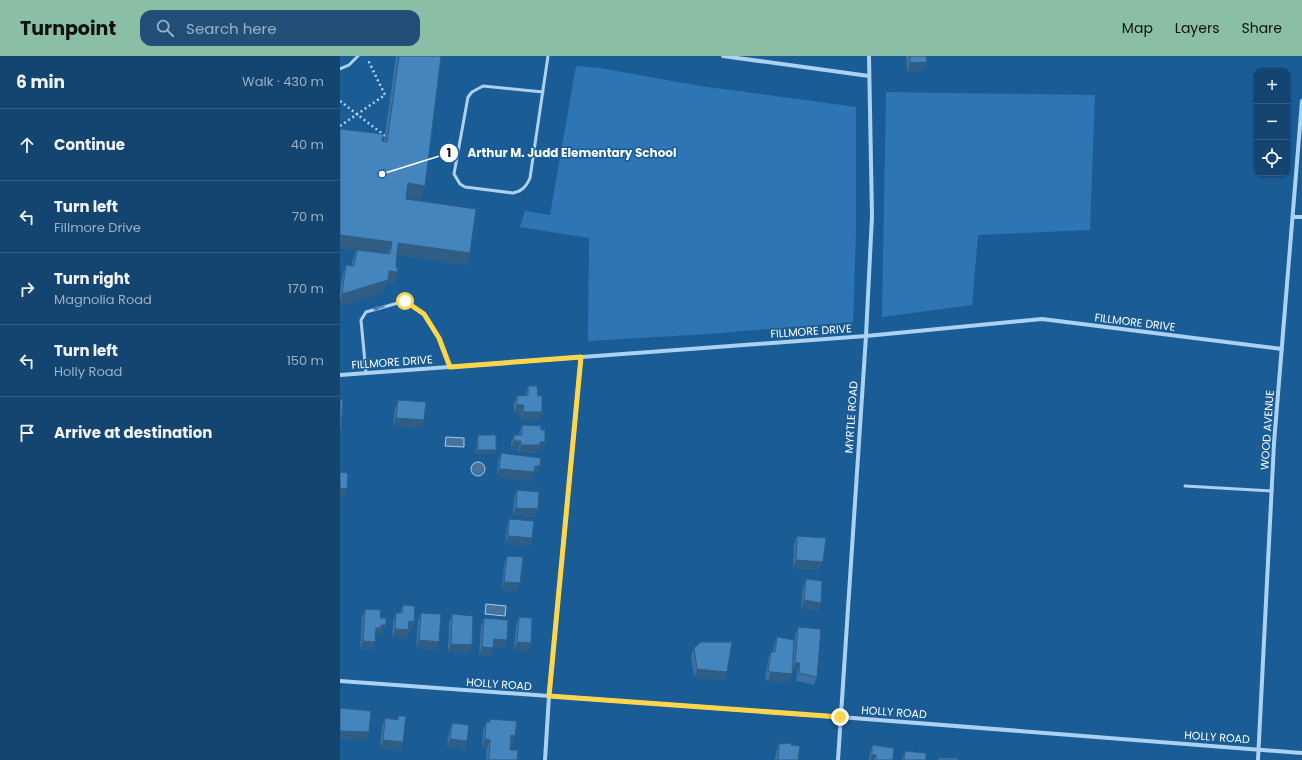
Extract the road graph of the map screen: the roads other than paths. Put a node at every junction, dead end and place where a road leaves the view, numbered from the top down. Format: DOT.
graph roads {
  1 [pos="358,56"];
  2 [pos="548,56"];
  3 [pos="723,56"];
  4 [pos="869,56"];
  5 [pos="340,69"];
  6 [pos="869,76"];
  7 [pos="543,92"];
  8 [pos="1302,101"];
  9 [pos="1292,216"];
  10 [pos="1302,217"];
  11 [pos="866,336"];
  12 [pos="1282,349"];
  13 [pos="581,357"];
  14 [pos="450,367"];
  15 [pos="366,373"];
  16 [pos="340,375"];
  17 [pos="1185,486"];
  18 [pos="1272,491"];
  19 [pos="340,680"];
  20 [pos="549,696"];
  21 [pos="840,717"];
  22 [pos="1259,749"];
  23 [pos="1302,753"];
  24 [pos="545,760"];
  25 [pos="838,760"];
  26 [pos="1258,760"];
  1 -- 5 [label="lane"];
  2 -- 7 [label="lane"];
  3 -- 6 [label="street"];
  4 -- 6 [label="street, MYRTLE ROAD"];
  6 -- 11 [label="street, MYRTLE ROAD"];
  7 -- 7 [label="lane"];
  8 -- 9 [label="street, WOOD AVENUE"];
  9 -- 10 [label="street"];
  9 -- 12 [label="street, WOOD AVENUE"];
  11 -- 12 [label="street, FILLMORE DRIVE"];
  11 -- 13 [label="street, FILLMORE DRIVE"];
  11 -- 21 [label="street, MYRTLE ROAD"];
  12 -- 18 [label="street, WOOD AVENUE"];
  13 -- 14 [label="street, FILLMORE DRIVE"];
  13 -- 20 [label="street"];
  14 -- 15 [label="street, FILLMORE DRIVE"];
  14 -- 15 [label="lane, one-way"];
  15 -- 16 [label="street, FILLMORE DRIVE"];
  17 -- 18 [label="lane"];
  18 -- 22 [label="street, WOOD AVENUE"];
  19 -- 20 [label="street, HOLLY ROAD"];
  20 -- 21 [label="street, HOLLY ROAD"];
  20 -- 24 [label="street"];
  21 -- 22 [label="street, HOLLY ROAD"];
  21 -- 25 [label="street, MYRTLE ROAD"];
  22 -- 23 [label="street, HOLLY ROAD"];
  22 -- 26 [label="street, WOOD AVENUE"];
}
